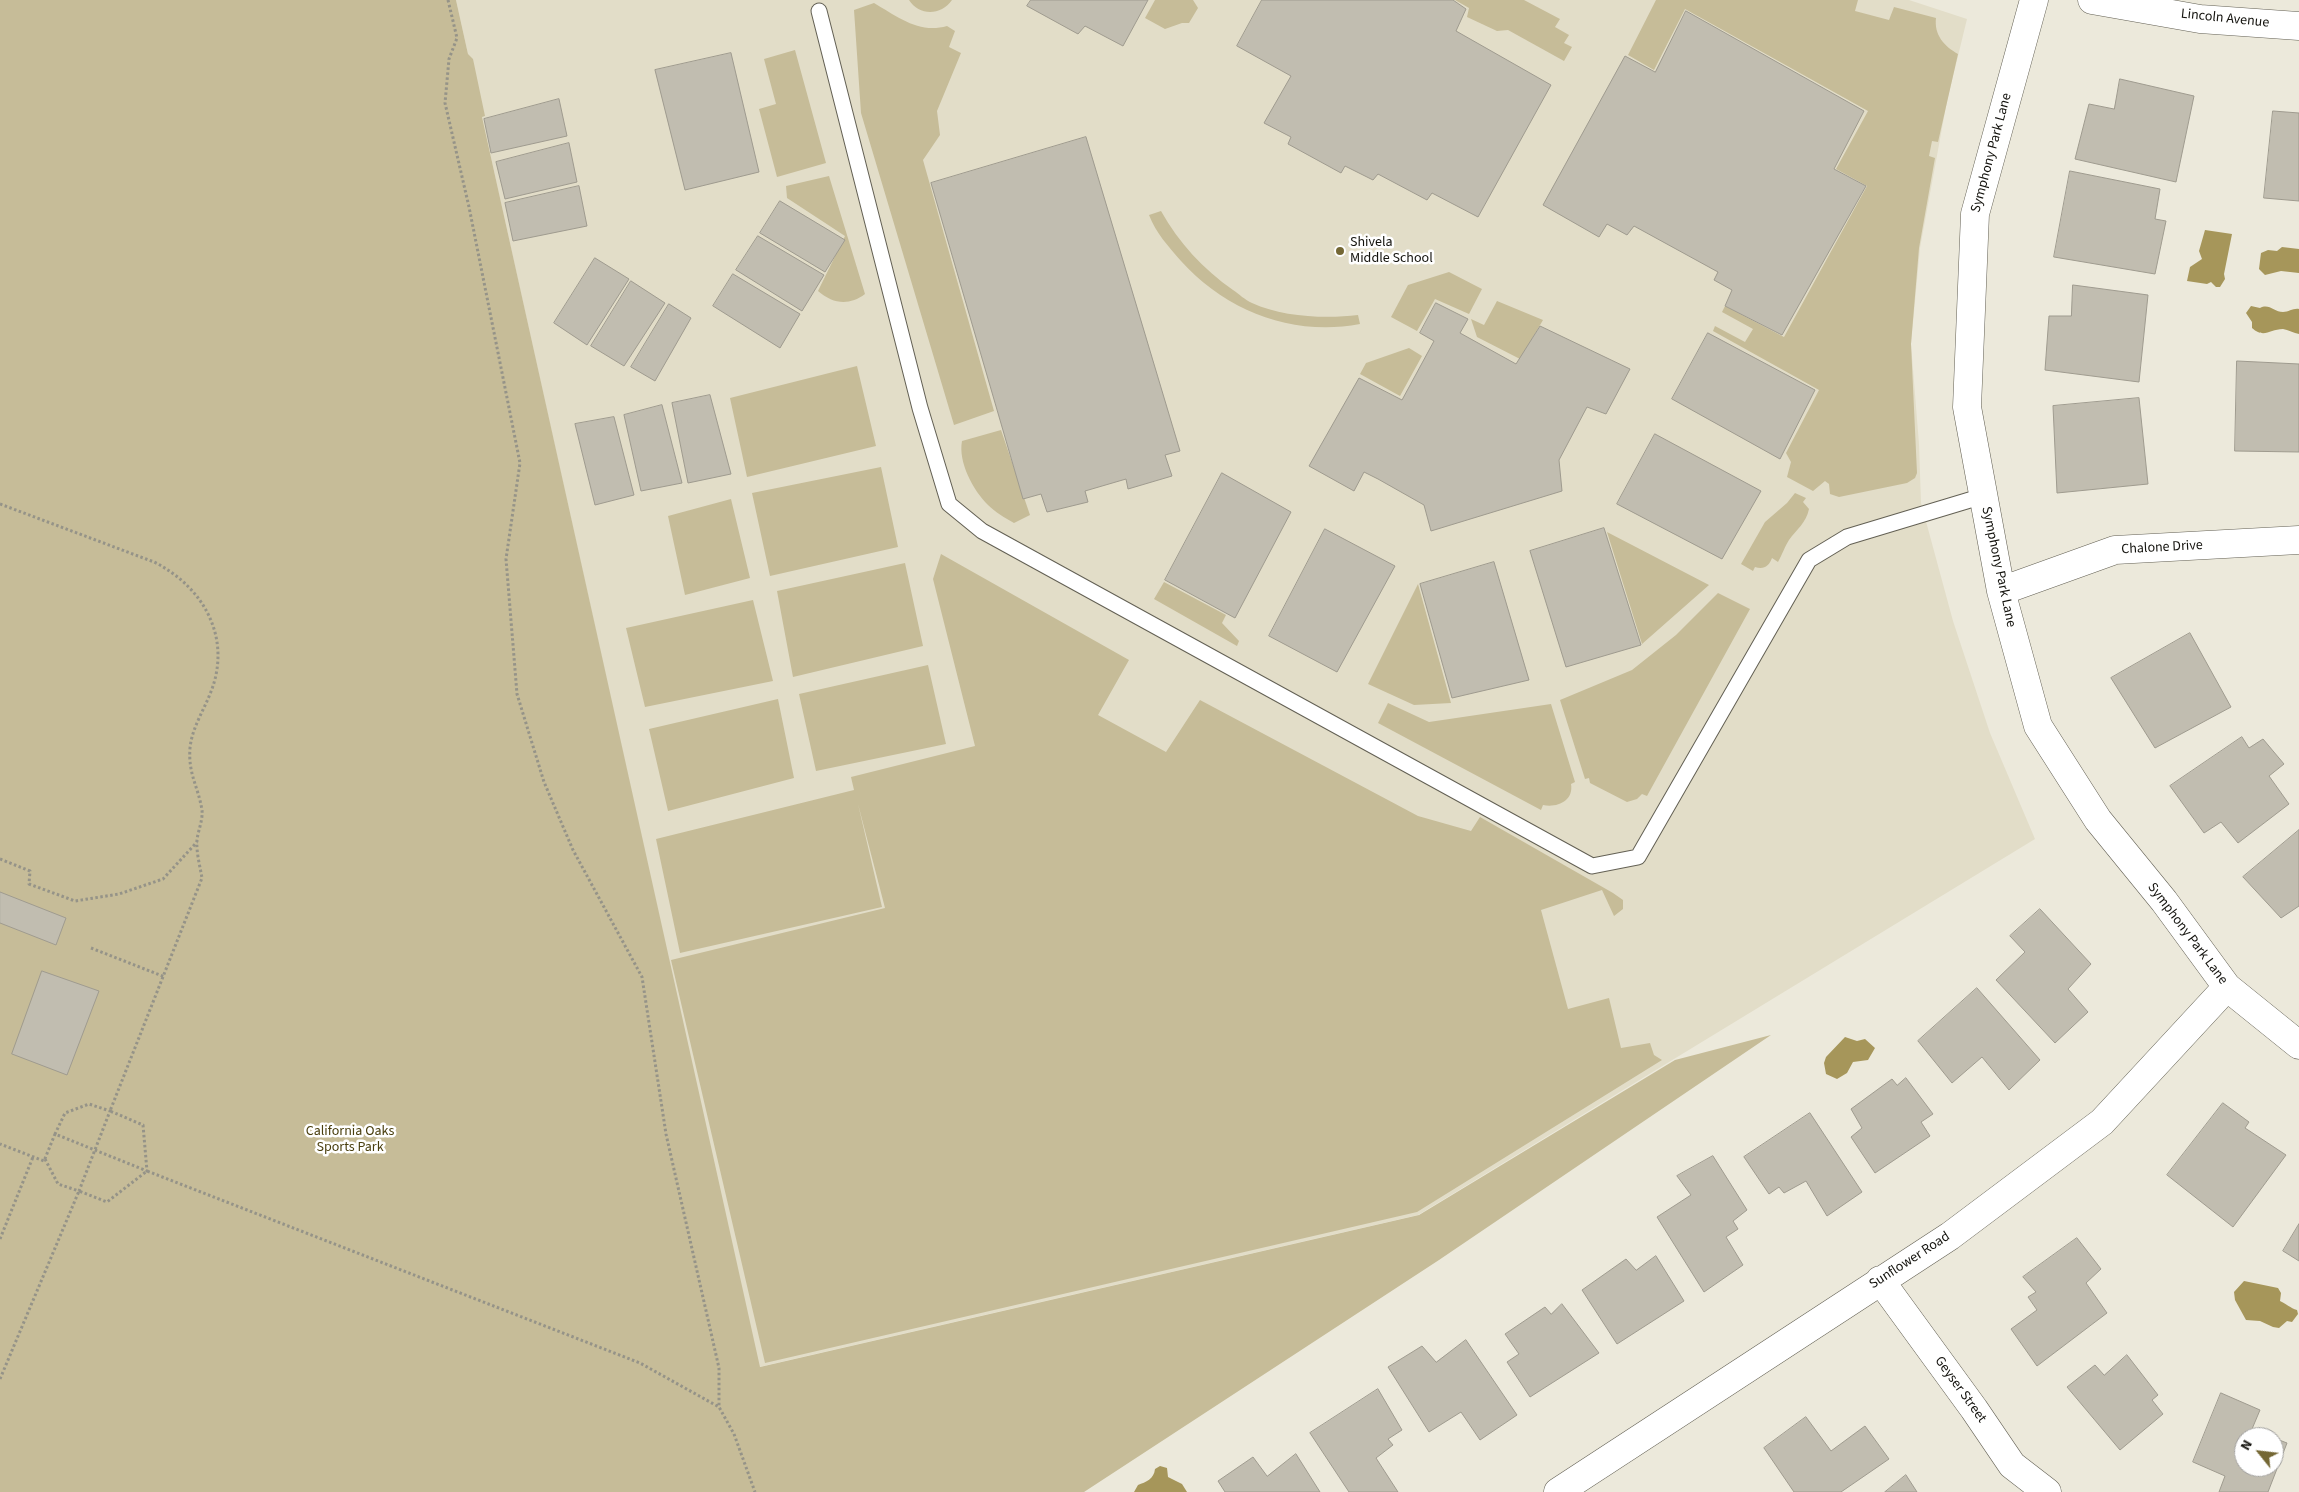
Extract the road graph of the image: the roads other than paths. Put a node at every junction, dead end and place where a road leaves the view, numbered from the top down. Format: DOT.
graph roads {
  1 [pos="2034,0"];
  2 [pos="2092,0"];
  3 [pos="819,11"];
  4 [pos="2299,26"];
  5 [pos="1983,496"];
  6 [pos="2299,540"];
  7 [pos="2001,591"];
  8 [pos="2227,988"];
  9 [pos="2299,1045"];
  10 [pos="1880,1280"];
  11 [pos="1558,1492"];
  12 [pos="2047,1492"];
  1 -- 5 [label="street, Symphony Park Lane"];
  2 -- 4 [label="street, Lincoln Avenue"];
  3 -- 5 [label="lane"];
  5 -- 7 [label="street, Symphony Park Lane"];
  6 -- 7 [label="street, Chalone Drive"];
  7 -- 8 [label="street, Symphony Park Lane"];
  8 -- 9 [label="street, Symphony Park Lane"];
  8 -- 10 [label="street, Sunflower Road"];
  10 -- 11 [label="street, Sunflower Road"];
  10 -- 12 [label="street, Geyser Street"];
}
